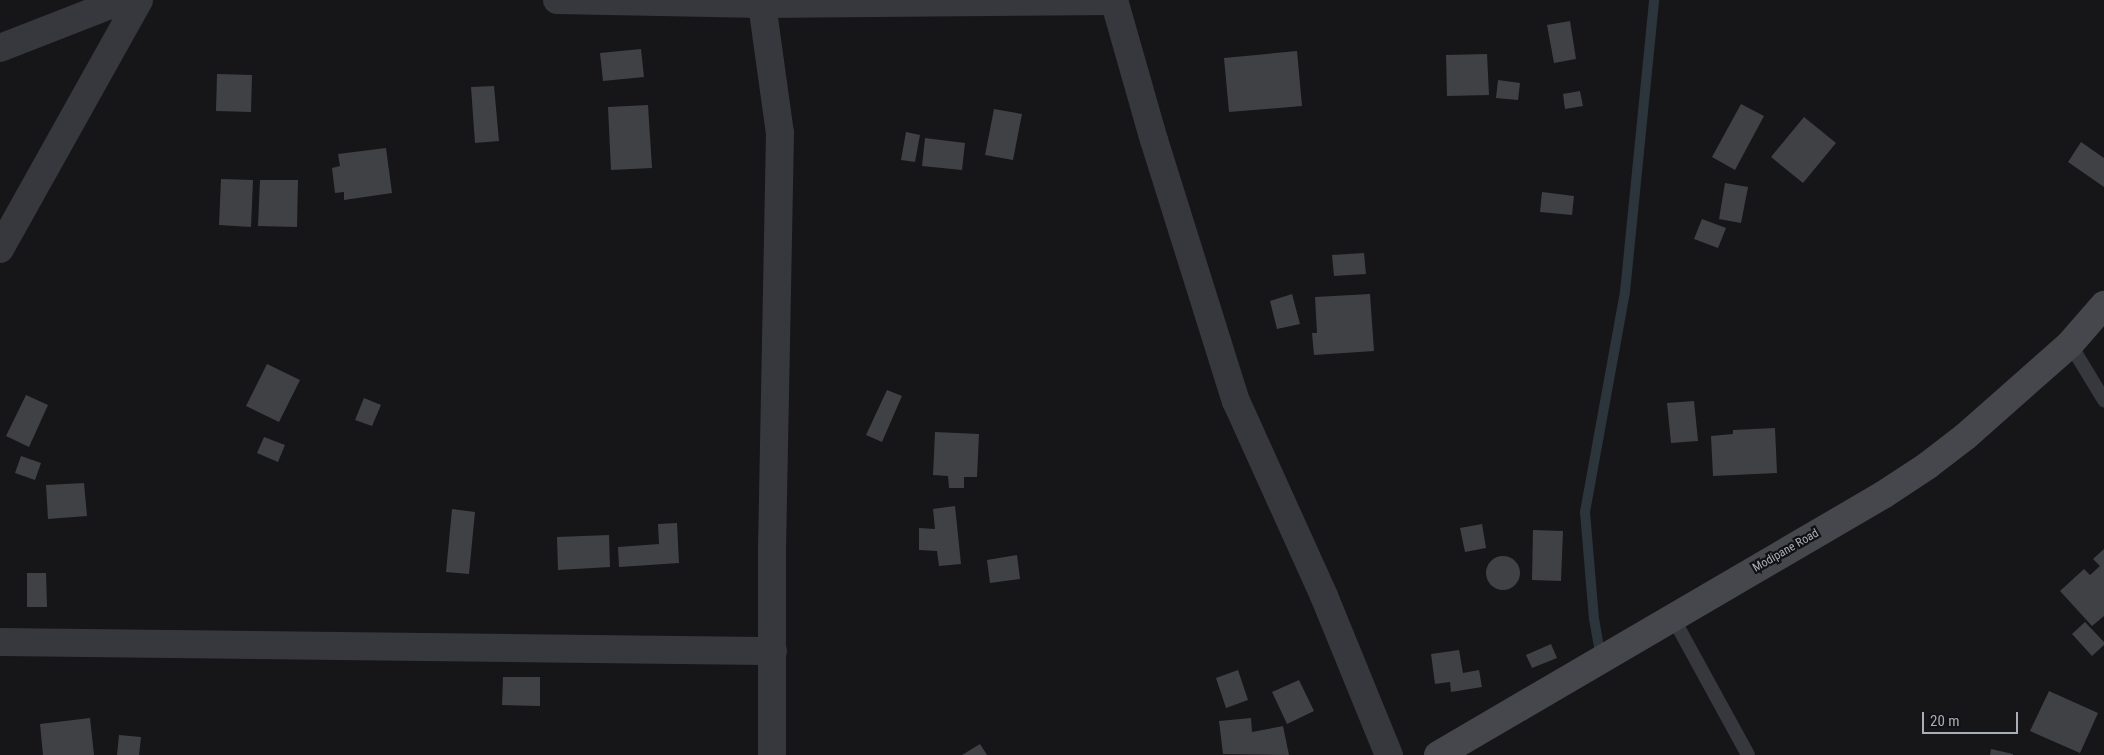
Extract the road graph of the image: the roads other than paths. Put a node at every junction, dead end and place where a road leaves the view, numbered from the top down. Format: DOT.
graph roads {
  1 [pos="557,0"];
  2 [pos="124,1"];
  3 [pos="662,1"];
  4 [pos="1114,1"];
  5 [pos="762,4"];
  6 [pos="0,48"];
  7 [pos="0,249"];
  8 [pos="2104,305"];
  9 [pos="2070,344"];
  10 [pos="2104,400"];
  11 [pos="1672,616"];
  12 [pos="0,642"];
  13 [pos="772,651"];
  14 [pos="772,755"];
  15 [pos="1389,755"];
  16 [pos="1438,755"];
  17 [pos="1748,755"];
  1 -- 3 [label="street"];
  2 -- 6 [label="street"];
  2 -- 7 [label="street"];
  3 -- 5 [label="street"];
  4 -- 5 [label="street"];
  4 -- 15 [label="street"];
  5 -- 13 [label="street"];
  8 -- 9 [label="main road, Modipane Road"];
  9 -- 10 [label="lane"];
  9 -- 11 [label="main road, Modipane Road"];
  11 -- 16 [label="main road, Modipane Road"];
  11 -- 17 [label="lane"];
  12 -- 13 [label="street"];
  13 -- 14 [label="street"];
}
